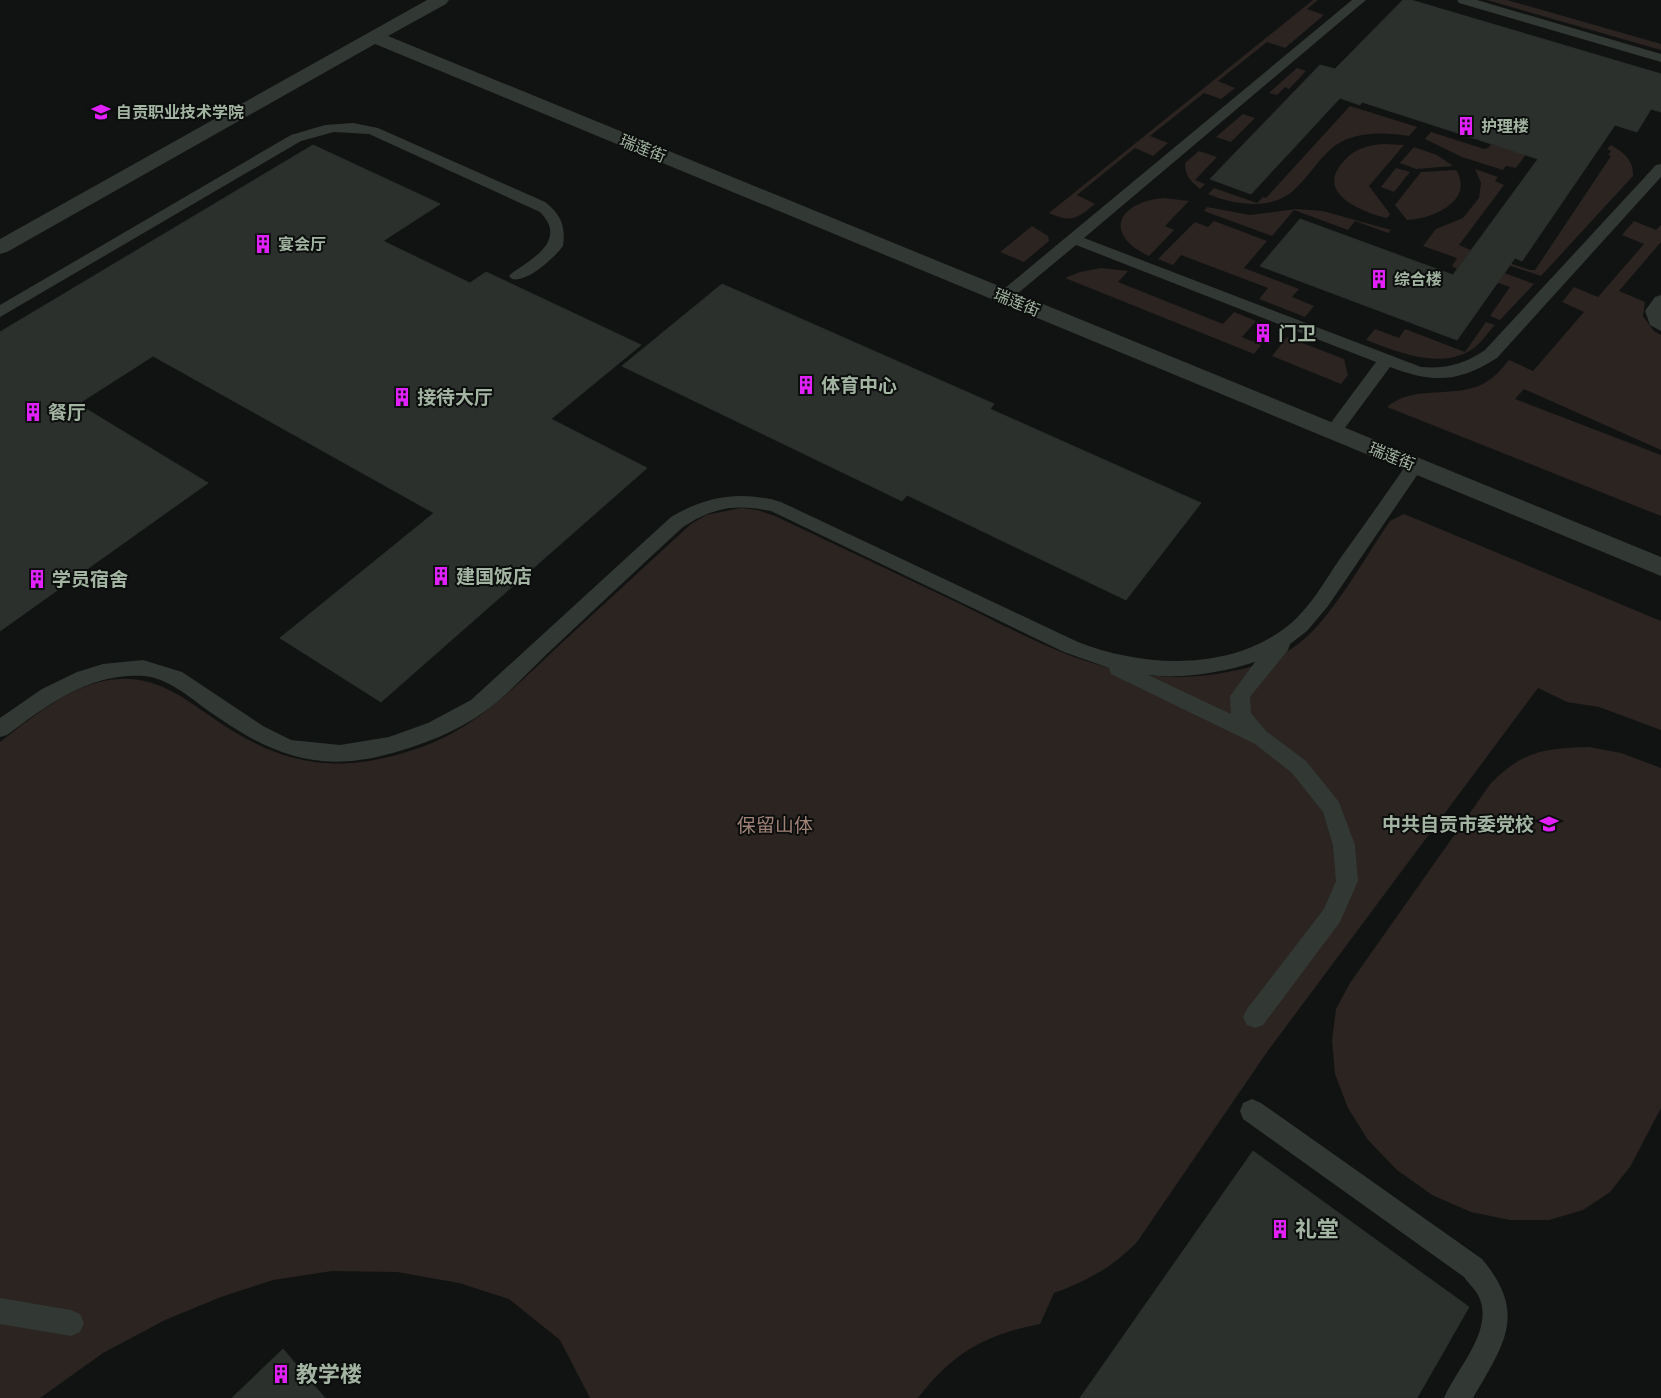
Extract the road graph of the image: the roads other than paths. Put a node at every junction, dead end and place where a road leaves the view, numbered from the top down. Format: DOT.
graph roads {
  1 [pos="440,0"];
  2 [pos="1360,0"];
  3 [pos="1463,0"];
  4 [pos="374,37"];
  5 [pos="1661,58"];
  6 [pos="1661,168"];
  7 [pos="1074,239"];
  8 [pos="0,248"];
  9 [pos="518,276"];
  10 [pos="1005,296"];
  11 [pos="1661,300"];
  12 [pos="0,312"];
  13 [pos="1661,326"];
  14 [pos="1386,360"];
  15 [pos="1333,432"];
  16 [pos="1415,465"];
  17 [pos="1661,567"];
  18 [pos="1292,633"];
  19 [pos="1071,647"];
  20 [pos="0,729"];
  21 [pos="1262,738"];
  22 [pos="1255,1017"];
  23 [pos="1252,1110"];
  24 [pos="0,1311"];
  25 [pos="71,1323"];
  26 [pos="1458,1398"];
  1 -- 4 [label="street"];
  2 -- 7 [label="lane"];
  3 -- 5 [label="lane"];
  4 -- 8 [label="street"];
  4 -- 10 [label="street, 瑞莲街"];
  6 -- 14 [label="lane"];
  7 -- 10 [label="lane"];
  7 -- 14 [label="lane"];
  9 -- 12 [label="lane"];
  10 -- 15 [label="street, 瑞莲街"];
  11 -- 13 [label="lane"];
  14 -- 15 [label="lane"];
  15 -- 16 [label="street, 瑞莲街"];
  16 -- 17 [label="street, 瑞莲街"];
  16 -- 18 [label="lane"];
  18 -- 19 [label="lane"];
  18 -- 21 [label="lane"];
  19 -- 20 [label="lane"];
  19 -- 21 [label="lane"];
  21 -- 22 [label="lane"];
  23 -- 26 [label="lane"];
  24 -- 25 [label="lane"];
}
